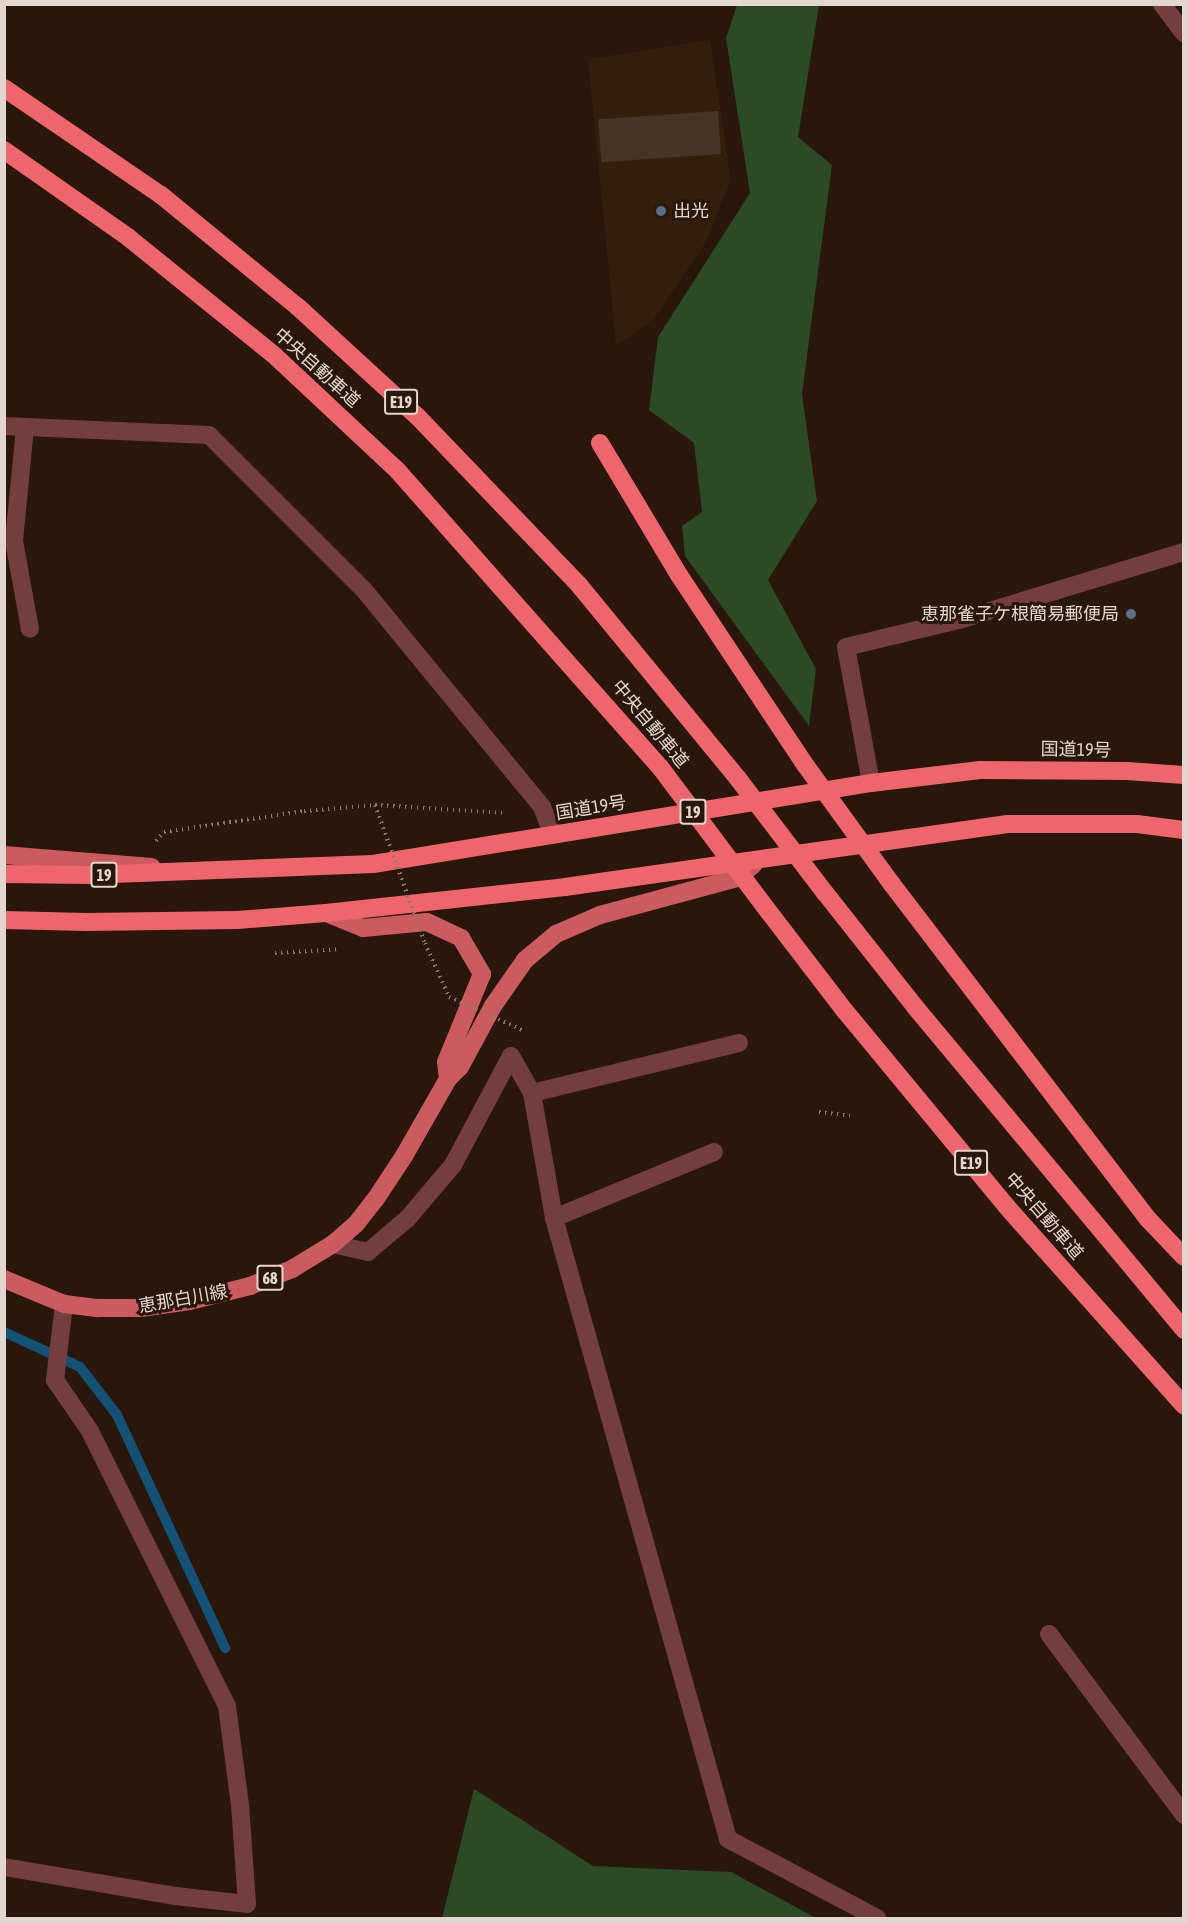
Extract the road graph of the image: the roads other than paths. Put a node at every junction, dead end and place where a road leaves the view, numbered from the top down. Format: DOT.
graph roads {
  1 [pos="1162,4"];
  2 [pos="1184,33"];
  3 [pos="4,88"];
  4 [pos="4,150"];
  5 [pos="4,426"];
  6 [pos="25,427"];
  7 [pos="600,443"];
  8 [pos="9,540"];
  9 [pos="1184,552"];
  10 [pos="30,629"];
  11 [pos="1184,775"];
  12 [pos="871,783"];
  13 [pos="1184,830"];
  14 [pos="553,836"];
  15 [pos="4,855"];
  16 [pos="759,860"];
  17 [pos="203,872"];
  18 [pos="4,874"];
  19 [pos="326,912"];
  20 [pos="4,920"];
  21 [pos="739,1043"];
  22 [pos="448,1079"];
  23 [pos="532,1093"];
  24 [pos="714,1152"];
  25 [pos="554,1218"];
  26 [pos="333,1244"];
  27 [pos="1184,1257"];
  28 [pos="4,1279"];
  29 [pos="64,1304"];
  30 [pos="1184,1330"];
  31 [pos="1184,1406"];
  32 [pos="1049,1634"];
  33 [pos="1184,1815"];
  34 [pos="4,1867"];
  35 [pos="249,1911"];
  36 [pos="877,1918"];
  1 -- 2 [label="street"];
  3 -- 30 [label="highway, 中央自動車道 / E19, bridge"];
  4 -- 31 [label="highway, 中央自動車道 / E19, bridge"];
  5 -- 6 [label="street"];
  6 -- 8 [label="street"];
  6 -- 14 [label="street"];
  7 -- 27 [label="highway, bridge"];
  8 -- 10 [label="street"];
  9 -- 12 [label="street"];
  11 -- 12 [label="highway, 国道19号 / 19"];
  12 -- 14 [label="highway, 国道19号 / 19"];
  13 -- 16 [label="highway"];
  14 -- 17 [label="highway, 国道19号 / 19"];
  15 -- 17 [label="main road"];
  16 -- 19 [label="highway"];
  16 -- 22 [label="main road, 68"];
  17 -- 18 [label="highway, 国道19号 / 19"];
  19 -- 20 [label="highway"];
  19 -- 22 [label="main road, 68"];
  21 -- 23 [label="street"];
  22 -- 26 [label="main road, 恵那白川線 / 68"];
  23 -- 25 [label="street"];
  23 -- 26 [label="street"];
  24 -- 25 [label="street"];
  25 -- 36 [label="street"];
  26 -- 29 [label="main road, 恵那白川線 / 68"];
  28 -- 29 [label="main road, 恵那白川線 / 68"];
  29 -- 35 [label="street"];
  32 -- 33 [label="street"];
  34 -- 35 [label="street"];
}
